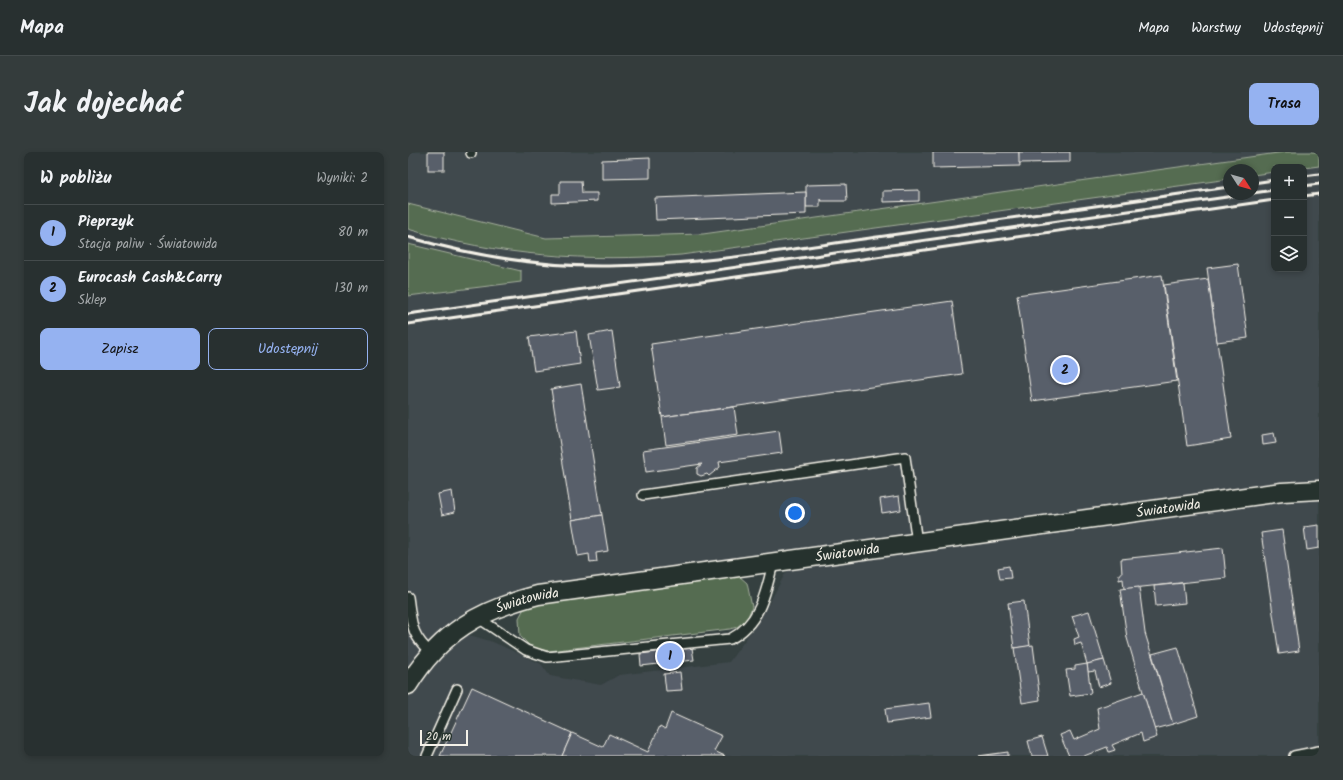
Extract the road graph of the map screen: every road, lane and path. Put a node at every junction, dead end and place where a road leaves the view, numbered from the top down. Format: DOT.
graph roads {
  1 [pos="1319,490"];
  2 [pos="643,494"];
  3 [pos="916,543"];
  4 [pos="773,563"];
  5 [pos="408,597"];
  6 [pos="476,617"];
  7 [pos="412,635"];
  8 [pos="430,654"];
  9 [pos="408,684"];
  10 [pos="456,689"];
  11 [pos="1319,751"];
  12 [pos="427,756"];
  13 [pos="1294,756"];
  1 -- 3 [label="street, Światowida"];
  2 -- 3 [label="lane"];
  3 -- 4 [label="street, Światowida"];
  4 -- 6 [label="street, Światowida"];
  4 -- 6 [label="lane"];
  5 -- 7 [label="lane"];
  6 -- 8 [label="street, Światowida"];
  7 -- 8 [label="lane"];
  8 -- 9 [label="street, Światowida"];
  10 -- 12 [label="lane"];
  11 -- 13 [label="lane"];
}
